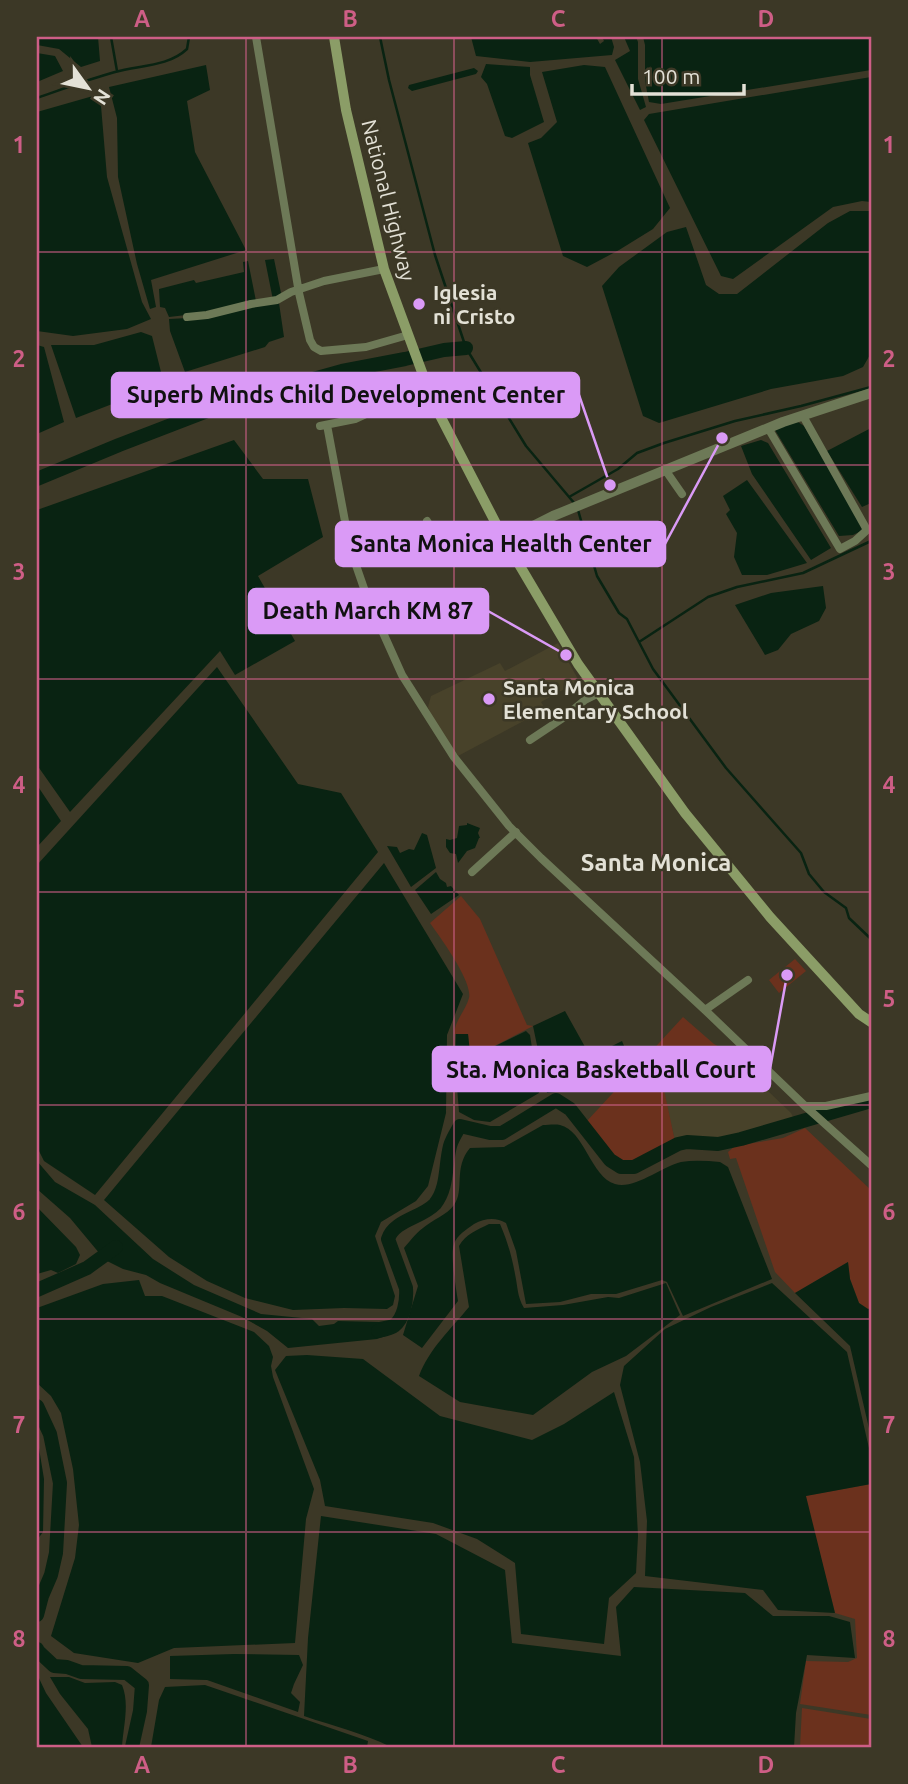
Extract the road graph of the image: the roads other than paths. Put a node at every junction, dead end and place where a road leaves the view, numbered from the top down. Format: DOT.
graph roads {
  1 [pos="256,37"];
  2 [pos="334,37"];
  3 [pos="384,269"];
  4 [pos="299,289"];
  5 [pos="187,317"];
  6 [pos="408,337"];
  7 [pos="871,393"];
  8 [pos="381,407"];
  9 [pos="803,416"];
  10 [pos="768,428"];
  11 [pos="666,471"];
  12 [pos="682,494"];
  13 [pos="427,521"];
  14 [pos="505,539"];
  15 [pos="598,693"];
  16 [pos="530,740"];
  17 [pos="516,832"];
  18 [pos="472,872"];
  19 [pos="748,980"];
  20 [pos="705,1010"];
  21 [pos="871,1023"];
  22 [pos="871,1096"];
  23 [pos="805,1106"];
  24 [pos="871,1165"];
  1 -- 4 [label="street"];
  2 -- 3 [label="main road, National Highway"];
  3 -- 4 [label="street"];
  3 -- 6 [label="main road, National Highway"];
  4 -- 5 [label="street"];
  4 -- 6 [label="street"];
  6 -- 14 [label="main road, National Highway"];
  7 -- 9 [label="street"];
  8 -- 17 [label="street"];
  9 -- 10 [label="street"];
  9 -- 10 [label="street"];
  10 -- 11 [label="street"];
  11 -- 12 [label="street"];
  11 -- 14 [label="street"];
  13 -- 14 [label="street"];
  14 -- 15 [label="main road, National Highway"];
  15 -- 16 [label="street"];
  15 -- 21 [label="main road, National Highway"];
  17 -- 18 [label="street"];
  17 -- 20 [label="street"];
  19 -- 20 [label="street"];
  20 -- 23 [label="street"];
  22 -- 23 [label="street"];
  23 -- 24 [label="street"];
}
